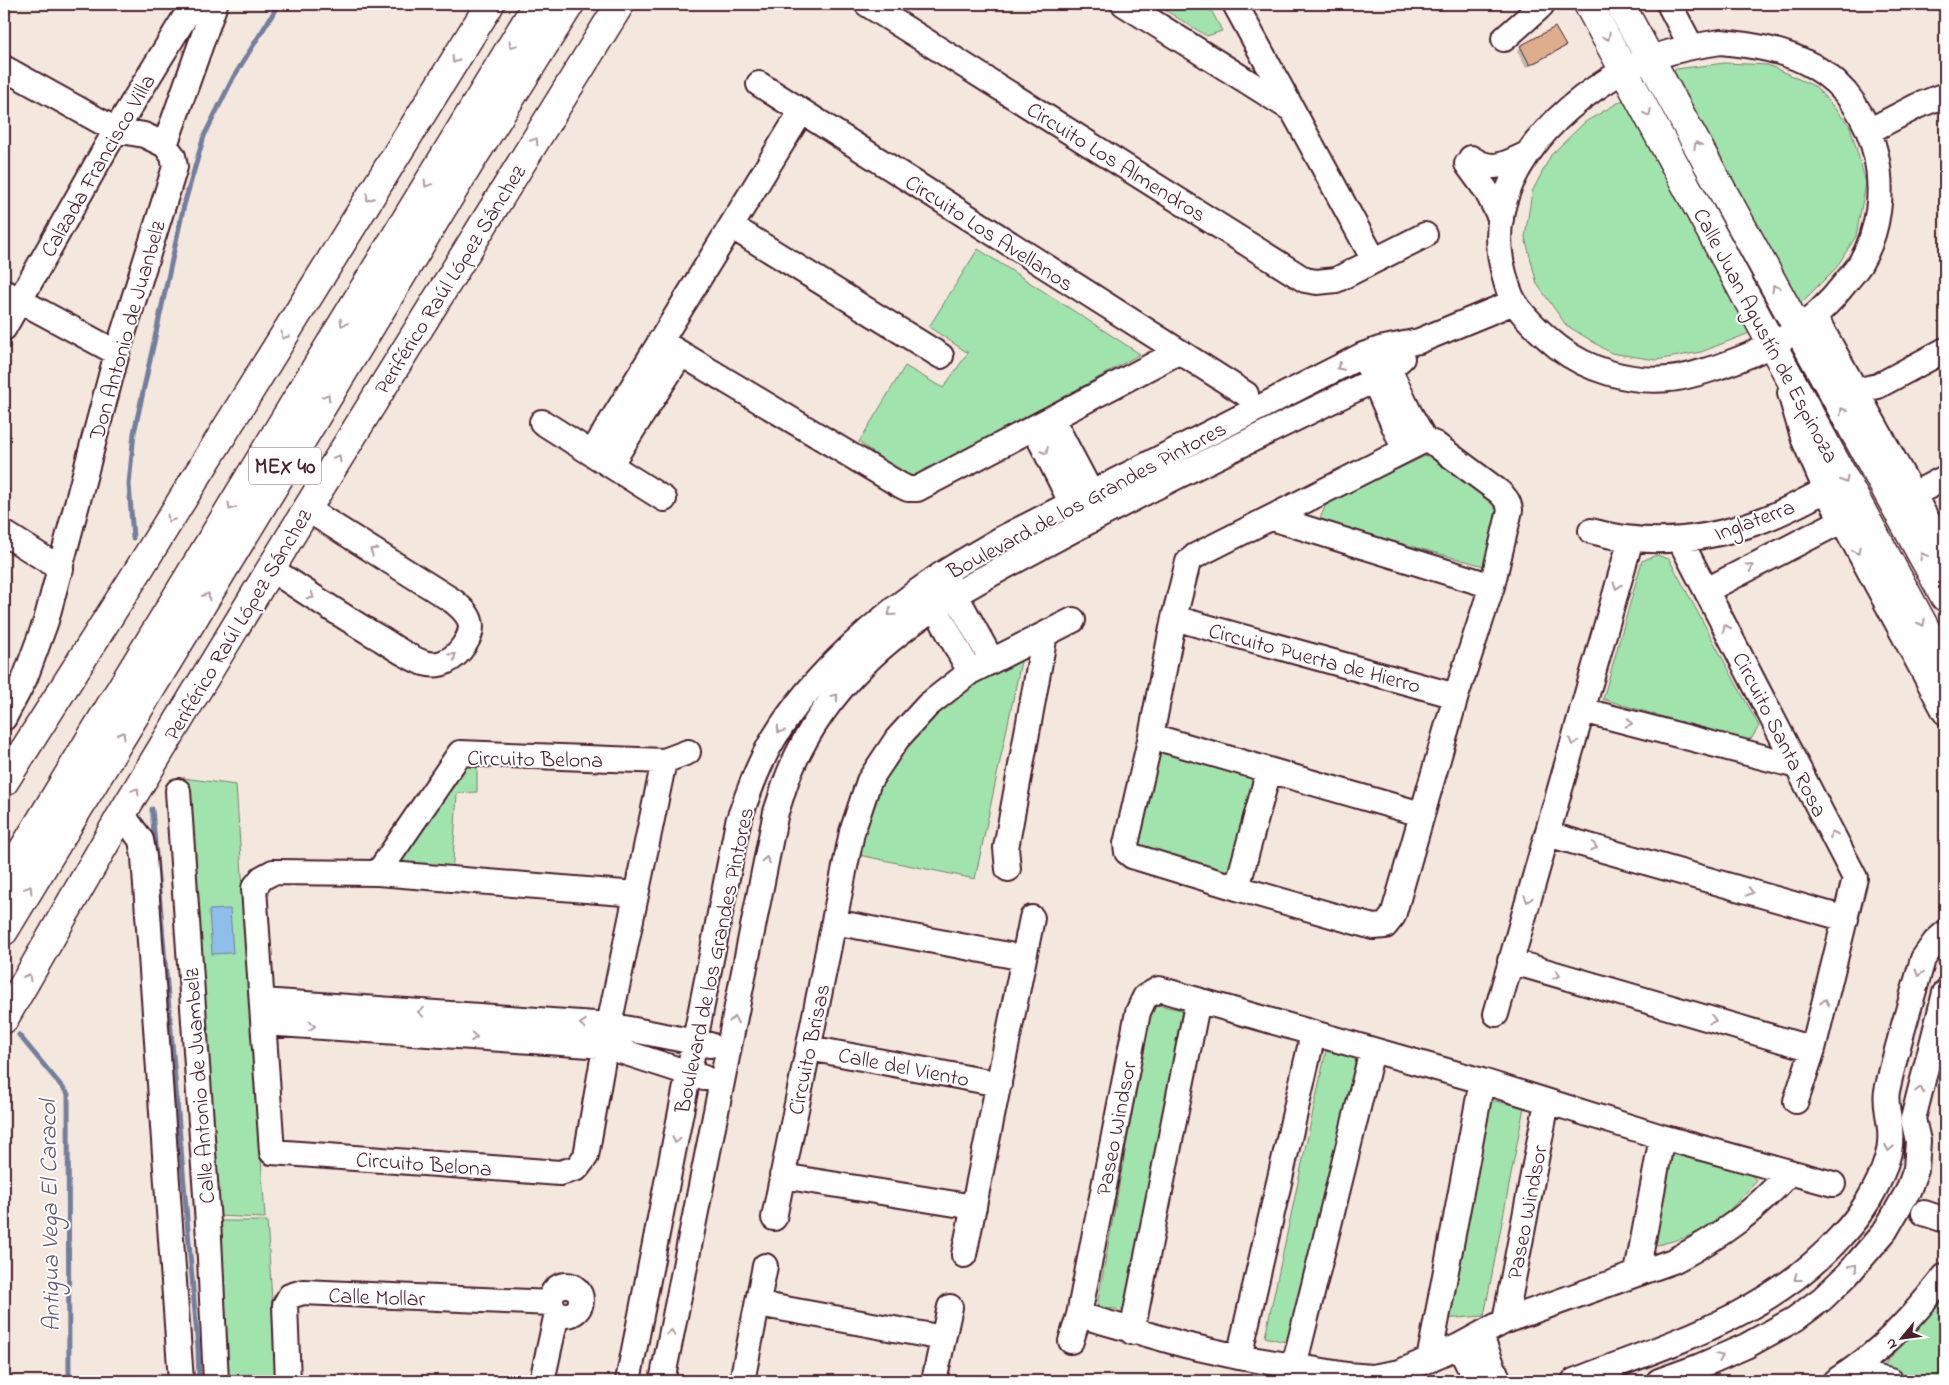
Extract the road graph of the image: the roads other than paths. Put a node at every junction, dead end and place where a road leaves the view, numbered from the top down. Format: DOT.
graph roads {
  1 [pos="193,4"];
  2 [pos="215,4"];
  3 [pos="490,4"];
  4 [pos="537,4"];
  5 [pos="570,4"];
  6 [pos="620,4"];
  7 [pos="867,4"];
  8 [pos="1124,4"];
  9 [pos="1235,4"];
  10 [pos="1588,4"];
  11 [pos="1620,4"];
  12 [pos="1669,4"];
  13 [pos="1540,6"];
  14 [pos="1504,39"];
  15 [pos="1691,46"];
  16 [pos="1650,59"];
  17 [pos="4,68"];
  18 [pos="1625,70"];
  19 [pos="758,84"];
  20 [pos="1945,94"];
  21 [pos="1293,110"];
  22 [pos="801,112"];
  23 [pos="116,130"];
  24 [pos="1869,131"];
  25 [pos="165,145"];
  26 [pos="1527,154"];
  27 [pos="1501,218"];
  28 [pos="731,226"];
  29 [pos="1425,235"];
  30 [pos="1374,260"];
  31 [pos="11,296"];
  32 [pos="1514,302"];
  33 [pos="1806,324"];
  34 [pos="4,328"];
  35 [pos="660,341"];
  36 [pos="1945,350"];
  37 [pos="1178,352"];
  38 [pos="1776,353"];
  39 [pos="117,354"];
  40 [pos="681,354"];
  41 [pos="941,356"];
  42 [pos="1377,363"];
  43 [pos="1855,391"];
  44 [pos="1246,394"];
  45 [pos="542,422"];
  46 [pos="1043,423"];
  47 [pos="1415,445"];
  48 [pos="601,459"];
  49 [pos="1945,478"];
  50 [pos="1826,490"];
  51 [pos="1912,496"];
  52 [pos="1081,498"];
  53 [pos="664,499"];
  54 [pos="307,509"];
  55 [pos="1272,518"];
  56 [pos="1092,519"];
  57 [pos="1841,522"];
  58 [pos="1591,531"];
  59 [pos="4,533"];
  60 [pos="1631,539"];
  61 [pos="1680,540"];
  62 [pos="1945,552"];
  63 [pos="61,568"];
  64 [pos="271,569"];
  65 [pos="944,573"];
  66 [pos="1492,586"];
  67 [pos="1707,590"];
  68 [pos="955,594"];
  69 [pos="929,597"];
  70 [pos="1945,597"];
  71 [pos="1174,618"];
  72 [pos="1073,620"];
  73 [pos="1045,634"];
  74 [pos="992,661"];
  75 [pos="1945,665"];
  76 [pos="970,672"];
  77 [pos="1456,696"];
  78 [pos="1582,710"];
  79 [pos="1945,712"];
  80 [pos="4,718"];
  81 [pos="1152,736"];
  82 [pos="688,752"];
  83 [pos="664,761"];
  84 [pos="1797,766"];
  85 [pos="1269,770"];
  86 [pos="4,782"];
  87 [pos="178,791"];
  88 [pos="122,814"];
  89 [pos="1421,814"];
  90 [pos="1547,834"];
  91 [pos="163,856"];
  92 [pos="1008,869"];
  93 [pos="378,873"];
  94 [pos="4,881"];
  95 [pos="1237,888"];
  96 [pos="636,894"];
  97 [pos="1032,918"];
  98 [pos="1846,919"];
  99 [pos="834,922"];
  100 [pos="4,931"];
  101 [pos="1945,933"];
  102 [pos="1024,958"];
  103 [pos="1510,962"];
  104 [pos="1945,993"];
  105 [pos="1198,1000"];
  106 [pos="263,1012"];
  107 [pos="1496,1014"];
  108 [pos="4,1019"];
  109 [pos="1313,1034"];
  110 [pos="607,1036"];
  111 [pos="695,1042"];
  112 [pos="728,1048"];
  113 [pos="809,1048"];
  114 [pos="1813,1049"];
  115 [pos="1372,1051"];
  116 [pos="690,1073"];
  117 [pos="1482,1081"];
  118 [pos="720,1083"];
  119 [pos="998,1084"];
  120 [pos="1796,1101"];
  121 [pos="1547,1102"];
  122 [pos="1886,1109"];
  123 [pos="1913,1119"];
  124 [pos="1662,1137"];
  125 [pos="1790,1172"];
  126 [pos="782,1176"];
  127 [pos="1833,1184"];
  128 [pos="1871,1196"];
  129 [pos="974,1207"];
  130 [pos="1899,1208"];
  131 [pos="774,1218"];
  132 [pos="964,1255"];
  133 [pos="765,1266"];
  134 [pos="1637,1273"];
  135 [pos="1945,1276"];
  136 [pos="758,1304"];
  137 [pos="950,1306"];
  138 [pos="1079,1316"];
  139 [pos="1505,1321"];
  140 [pos="1132,1332"];
  141 [pos="1480,1335"];
  142 [pos="1688,1337"];
  143 [pos="943,1338"];
  144 [pos="1071,1341"];
  145 [pos="1459,1346"];
  146 [pos="1658,1349"];
  147 [pos="1239,1357"];
  148 [pos="1429,1360"];
  149 [pos="1294,1366"];
  150 [pos="1700,1374"];
  151 [pos="1843,1376"];
  152 [pos="1667,1380"];
  153 [pos="182,1381"];
  154 [pos="216,1381"];
  155 [pos="288,1381"];
  156 [pos="542,1381"];
  157 [pos="628,1381"];
  158 [pos="662,1381"];
  159 [pos="742,1381"];
  160 [pos="934,1381"];
  161 [pos="1476,1381"];
  162 [pos="1499,1381"];
  163 [pos="1574,1381"];
  164 [pos="1890,1381"];
  1 -- 23 [label="street, Calzada Francisco Villa"];
  2 -- 25 [label="street"];
  3 -- 86 [label="main road, one-way"];
  4 -- 94 [label="main road, MEX 40, one-way"];
  100 -- 5 [label="main road, Periférico Raúl López Sánchez / MEX 40, one-way"];
  54 -- 6 [label="main road, Periférico Raúl López Sánchez, one-way"];
  7 -- 30 [label="street, Circuito Los Almendros"];
  8 -- 21 [label="street"];
  9 -- 21 [label="street"];
  10 -- 18 [label="main road, Calle Juan Agustín de Espinoza, one-way"];
  11 -- 16 [label="main road, Calle Juan Agustín de Espinoza"];
  12 -- 15 [label="street"];
  13 -- 14 [label="street"];
  15 -- 16 [label="street"];
  15 -- 24 [label="street"];
  16 -- 18 [label="street"];
  33 -- 16 [label="main road, Calle Juan Agustín de Espinoza, one-way"];
  17 -- 23 [label="street"];
  18 -- 26 [label="street"];
  18 -- 38 [label="main road, Calle Juan Agustín de Espinoza, one-way"];
  19 -- 22 [label="street, Circuito Los Avellanos"];
  20 -- 24 [label="street"];
  21 -- 30 [label="street"];
  22 -- 28 [label="street"];
  22 -- 37 [label="street, Circuito Los Avellanos"];
  23 -- 25 [label="street"];
  23 -- 31 [label="street, Calzada Francisco Villa"];
  24 -- 33 [label="street"];
  25 -- 39 [label="street, Don Antonio de Juanbelz"];
  26 -- 27 [label="street"];
  26 -- 27 [label="street"];
  27 -- 32 [label="street"];
  28 -- 35 [label="street"];
  28 -- 41 [label="street"];
  29 -- 30 [label="street, Circuito Los Almendros"];
  31 -- 34 [label="street, Calzada Francisco Villa"];
  31 -- 39 [label="street"];
  32 -- 38 [label="street"];
  32 -- 42 [label="street, Boulevard de los Grandes Pintores"];
  33 -- 38 [label="street"];
  33 -- 43 [label="street"];
  70 -- 33 [label="main road, Calle Juan Agustín de Espinoza, one-way"];
  35 -- 40 [label="street"];
  35 -- 48 [label="street"];
  36 -- 43 [label="street"];
  37 -- 44 [label="street, Circuito Los Avellanos"];
  37 -- 46 [label="street"];
  38 -- 50 [label="street"];
  38 -- 75 [label="main road, Calle Juan Agustín de Espinoza, one-way"];
  39 -- 63 [label="street, Don Antonio de Juanbelz"];
  40 -- 46 [label="street"];
  40 -- 48 [label="street"];
  42 -- 47 [label="street"];
  42 -- 52 [label="street, Boulevard de los Grandes Pintores, one-way"];
  42 -- 56 [label="street, Boulevard de los Grandes Pintores"];
  43 -- 51 [label="street"];
  45 -- 48 [label="street"];
  46 -- 52 [label="street"];
  47 -- 55 [label="street"];
  47 -- 66 [label="street"];
  48 -- 53 [label="street"];
  49 -- 51 [label="street"];
  50 -- 57 [label="street"];
  50 -- 61 [label="street, Inglaterra"];
  51 -- 62 [label="street"];
  52 -- 56 [label="street"];
  52 -- 65 [label="street, Boulevard de los Grandes Pintores"];
  54 -- 64 [label="main road, Periférico Raúl López Sánchez"];
  64 -- 54 [label="street, one-way"];
  55 -- 66 [label="street"];
  55 -- 71 [label="street"];
  56 -- 68 [label="street, Boulevard de los Grandes Pintores"];
  67 -- 57 [label="street, Inglaterra, one-way"];
  57 -- 79 [label="street, one-way"];
  58 -- 60 [label="street, Inglaterra"];
  59 -- 63 [label="street"];
  60 -- 61 [label="street, Inglaterra"];
  60 -- 78 [label="street, one-way"];
  61 -- 67 [label="street, Circuito Santa Rosa"];
  63 -- 80 [label="street, Don Antonio de Juanbelz"];
  88 -- 64 [label="main road, Periférico Raúl López Sánchez, one-way"];
  65 -- 68 [label="street"];
  65 -- 69 [label="street, Boulevard de los Grandes Pintores"];
  66 -- 77 [label="street"];
  84 -- 67 [label="street, Circuito Santa Rosa, one-way"];
  68 -- 69 [label="street, Boulevard de los Grandes Pintores"];
  68 -- 74 [label="street"];
  69 -- 76 [label="street"];
  69 -- 111 [label="street, Boulevard de los Grandes Pintores, one-way"];
  112 -- 69 [label="street, Boulevard de los Grandes Pintores, one-way"];
  71 -- 77 [label="street, Circuito Puerta de Hierro"];
  71 -- 81 [label="street"];
  72 -- 73 [label="street, Circuito Brisas"];
  73 -- 74 [label="street, Circuito Brisas"];
  73 -- 92 [label="street"];
  74 -- 76 [label="street, Circuito Brisas"];
  76 -- 99 [label="street, Circuito Brisas"];
  77 -- 89 [label="street"];
  78 -- 84 [label="street, one-way"];
  78 -- 90 [label="street, one-way"];
  81 -- 85 [label="street"];
  81 -- 95 [label="street"];
  82 -- 83 [label="street, Circuito Belona"];
  83 -- 93 [label="street, Circuito Belona"];
  83 -- 96 [label="street, Circuito Belona"];
  98 -- 84 [label="street, Circuito Santa Rosa, one-way"];
  85 -- 89 [label="street"];
  85 -- 95 [label="street"];
  87 -- 91 [label="street, Calle Antonio de Juambelz"];
  88 -- 91 [label="street, Calle Antonio de Juambelz"];
  108 -- 88 [label="main road, Periférico Raúl López Sánchez, one-way"];
  89 -- 95 [label="street"];
  90 -- 98 [label="street, one-way"];
  90 -- 103 [label="street, one-way"];
  91 -- 153 [label="street, Calle Antonio de Juambelz"];
  91 -- 154 [label="street, Calle Antonio de Juambelz"];
  93 -- 96 [label="street, Circuito Belona"];
  93 -- 106 [label="street, Circuito Belona"];
  96 -- 110 [label="street, Circuito Belona"];
  97 -- 102 [label="street"];
  114 -- 98 [label="street, one-way"];
  99 -- 102 [label="street"];
  99 -- 113 [label="street, Circuito Brisas"];
  101 -- 122 [label="street, one-way"];
  102 -- 119 [label="street"];
  103 -- 107 [label="street"];
  103 -- 114 [label="street, one-way"];
  123 -- 104 [label="street, one-way"];
  105 -- 109 [label="street, Paseo Windsor"];
  105 -- 138 [label="street, Paseo Windsor"];
  105 -- 140 [label="street"];
  106 -- 110 [label="street"];
  106 -- 110 [label="street, Circuito Belona"];
  109 -- 115 [label="street, Paseo Windsor"];
  109 -- 147 [label="street"];
  110 -- 111 [label="street"];
  110 -- 116 [label="street"];
  111 -- 112 [label="street"];
  111 -- 116 [label="street, Boulevard de los Grandes Pintores"];
  112 -- 118 [label="street, Boulevard de los Grandes Pintores"];
  113 -- 119 [label="street, Calle del Viento"];
  113 -- 126 [label="street, Circuito Brisas"];
  114 -- 120 [label="street"];
  115 -- 117 [label="street, Paseo Windsor"];
  115 -- 149 [label="street"];
  116 -- 118 [label="street"];
  116 -- 157 [label="street, Boulevard de los Grandes Pintores, one-way"];
  117 -- 121 [label="street, Paseo Windsor"];
  117 -- 148 [label="street"];
  158 -- 118 [label="street, Boulevard de los Grandes Pintores, one-way"];
  119 -- 129 [label="street"];
  121 -- 124 [label="street, Paseo Windsor"];
  121 -- 139 [label="street, Paseo Windsor"];
  122 -- 123 [label="street"];
  122 -- 128 [label="street, one-way"];
  123 -- 130 [label="street"];
  124 -- 125 [label="street, Paseo Windsor"];
  124 -- 134 [label="street"];
  125 -- 127 [label="street, Paseo Windsor"];
  125 -- 134 [label="street, Paseo Windsor"];
  126 -- 129 [label="street"];
  126 -- 131 [label="street, Circuito Brisas"];
  128 -- 130 [label="street"];
  128 -- 142 [label="street, one-way"];
  129 -- 132 [label="street"];
  150 -- 130 [label="street, one-way"];
  133 -- 136 [label="street"];
  134 -- 139 [label="street, Paseo Windsor"];
  135 -- 151 [label="street"];
  136 -- 143 [label="street"];
  136 -- 159 [label="street"];
  137 -- 143 [label="street"];
  138 -- 140 [label="street, Paseo Windsor"];
  138 -- 144 [label="street, Paseo Windsor"];
  139 -- 141 [label="street, Paseo Windsor"];
  140 -- 147 [label="street, Paseo Windsor"];
  141 -- 145 [label="street, Paseo Windsor"];
  141 -- 162 [label="street"];
  142 -- 146 [label="street"];
  142 -- 150 [label="street"];
  143 -- 160 [label="street"];
  145 -- 148 [label="street, Paseo Windsor"];
  145 -- 161 [label="street"];
  146 -- 152 [label="street"];
  146 -- 163 [label="street"];
  147 -- 149 [label="street, Paseo Windsor"];
  148 -- 149 [label="street, Paseo Windsor"];
  150 -- 152 [label="street"];
  151 -- 164 [label="street"];
  155 -- 156 [label="street, Calle Mollar"];
}
